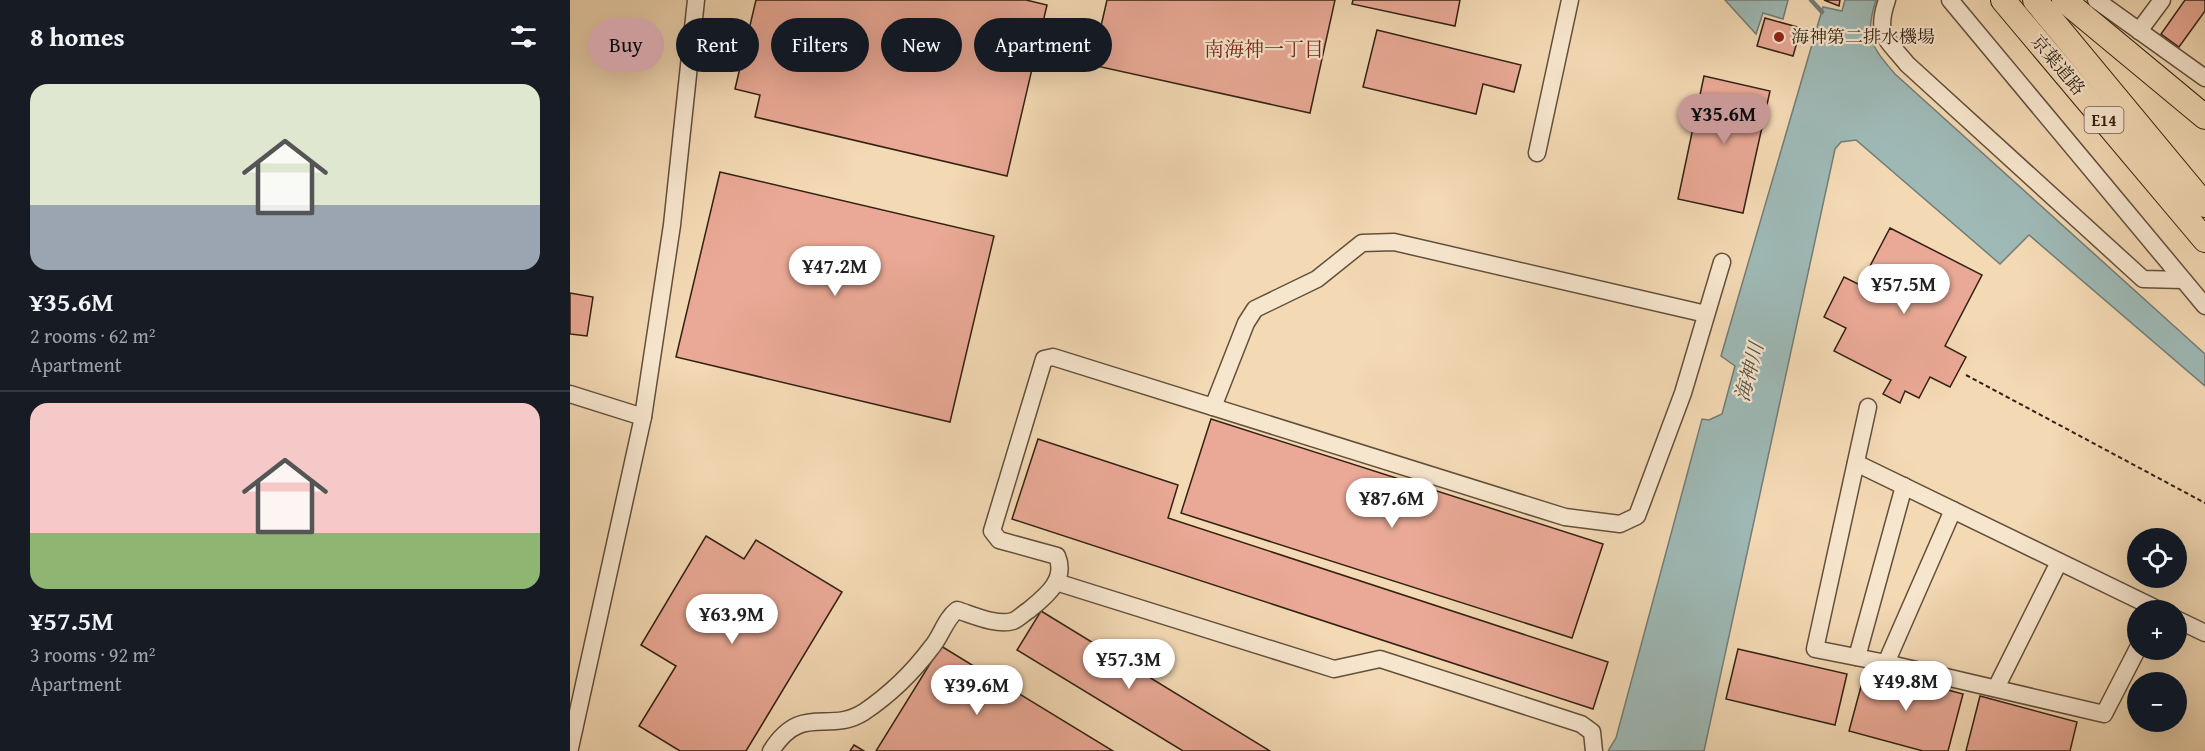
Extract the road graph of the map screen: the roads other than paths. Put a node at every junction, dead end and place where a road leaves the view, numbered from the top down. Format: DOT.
graph roads {
  1 [pos="696,0"];
  2 [pos="1570,0"];
  3 [pos="1887,0"];
  4 [pos="1950,0"];
  5 [pos="2003,0"];
  6 [pos="2035,0"];
  7 [pos="2064,0"];
  8 [pos="2096,0"];
  9 [pos="2162,0"];
  10 [pos="2139,31"];
  11 [pos="2202,70"];
  12 [pos="2205,117"];
  13 [pos="1537,153"];
  14 [pos="2205,206"];
  15 [pos="2205,240"];
  16 [pos="1722,262"];
  17 [pos="2183,280"];
  18 [pos="2205,306"];
  19 [pos="1706,314"];
  20 [pos="570,394"];
  21 [pos="1213,407"];
  22 [pos="1868,407"];
  23 [pos="643,417"];
  24 [pos="1856,463"];
  25 [pos="1904,486"];
  26 [pos="1953,510"];
  27 [pos="2059,562"];
  28 [pos="1056,582"];
  29 [pos="2137,600"];
  30 [pos="2187,624"];
  31 [pos="2205,633"];
  32 [pos="1857,657"];
  33 [pos="2132,660"];
  34 [pos="1886,663"];
  35 [pos="1996,688"];
  36 [pos="575,698"];
  37 [pos="570,748"];
  38 [pos="771,751"];
  39 [pos="1594,751"];
  1 -- 23 [label="street"];
  2 -- 13 [label="street"];
  3 -- 17 [label="street"];
  4 -- 17 [label="street"];
  5 -- 15 [label="highway, 京葉道路 / E14"];
  6 -- 14 [label="highway, 京葉道路 / E14"];
  7 -- 12 [label="highway"];
  8 -- 10 [label="street"];
  9 -- 10 [label="street"];
  10 -- 11 [label="street"];
  16 -- 19 [label="street"];
  17 -- 18 [label="street"];
  19 -- 21 [label="street"];
  19 -- 21 [label="street"];
  20 -- 23 [label="street"];
  21 -- 28 [label="street"];
  22 -- 24 [label="street"];
  23 -- 36 [label="street"];
  24 -- 25 [label="street"];
  24 -- 32 [label="street"];
  25 -- 26 [label="street"];
  25 -- 32 [label="street"];
  26 -- 27 [label="street"];
  26 -- 34 [label="street"];
  27 -- 29 [label="street"];
  27 -- 35 [label="street"];
  28 -- 38 [label="street"];
  28 -- 39 [label="street"];
  30 -- 31 [label="street"];
  32 -- 34 [label="street"];
  33 -- 35 [label="street"];
  34 -- 35 [label="street"];
  36 -- 37 [label="street"];
}
